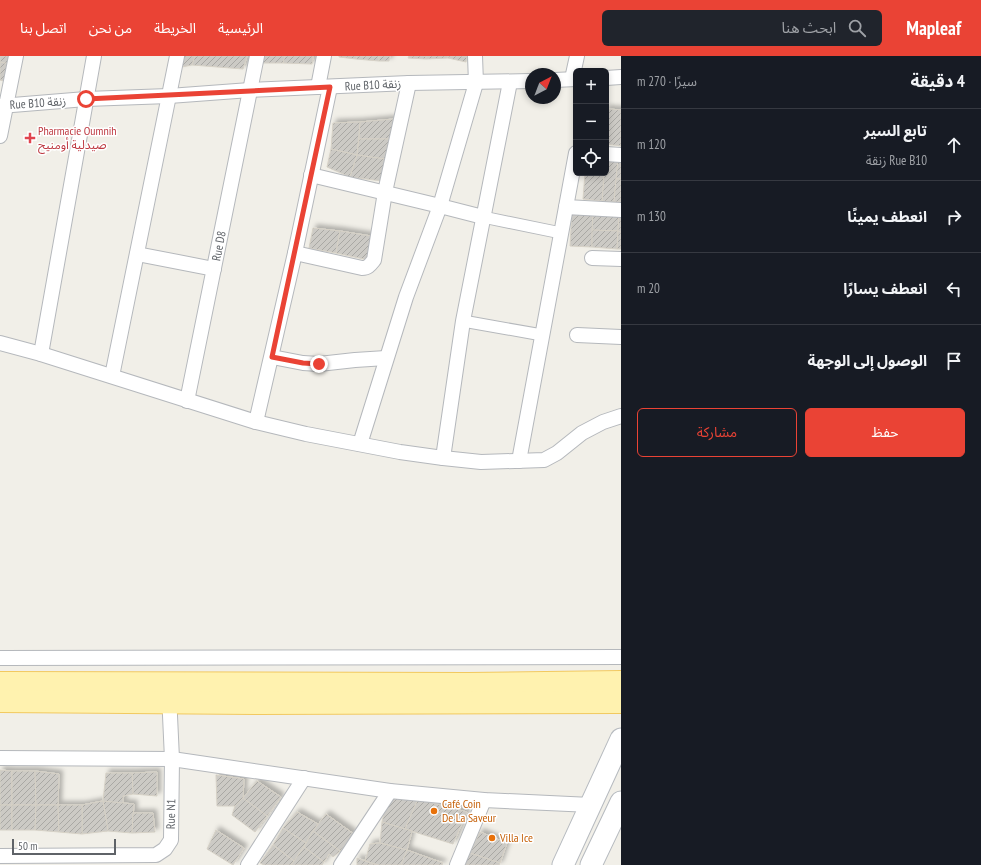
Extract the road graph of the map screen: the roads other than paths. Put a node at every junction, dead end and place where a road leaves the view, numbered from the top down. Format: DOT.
graph roads {
  1 [pos="16,56"];
  2 [pos="94,56"];
  3 [pos="177,56"];
  4 [pos="256,56"];
  5 [pos="324,56"];
  6 [pos="475,56"];
  7 [pos="577,56"];
  8 [pos="575,68"];
  9 [pos="621,77"];
  10 [pos="609,78"];
  11 [pos="573,79"];
  12 [pos="561,80"];
  13 [pos="525,81"];
  14 [pos="510,82"];
  15 [pos="409,83"];
  16 [pos="476,83"];
  17 [pos="324,87"];
  18 [pos="250,90"];
  19 [pos="169,96"];
  20 [pos="86,99"];
  21 [pos="3,106"];
  22 [pos="0,136"];
  23 [pos="609,154"];
  24 [pos="621,154"];
  25 [pos="573,169"];
  26 [pos="311,175"];
  27 [pos="385,192"];
  28 [pos="440,206"];
  29 [pos="566,207"];
  30 [pos="621,210"];
  31 [pos="483,217"];
  32 [pos="561,233"];
  33 [pos="295,253"];
  34 [pos="136,254"];
  35 [pos="592,258"];
  36 [pos="621,259"];
  37 [pos="214,269"];
  38 [pos="463,321"];
  39 [pos="577,335"];
  40 [pos="542,336"];
  41 [pos="621,337"];
  42 [pos="0,343"];
  43 [pos="41,354"];
  44 [pos="272,357"];
  45 [pos="386,358"];
  46 [pos="112,376"];
  47 [pos="187,401"];
  48 [pos="621,416"];
  49 [pos="256,422"];
  50 [pos="360,444"];
  51 [pos="443,458"];
  52 [pos="519,461"];
  53 [pos="621,657"];
  54 [pos="0,658"];
  55 [pos="621,682"];
  56 [pos="0,683"];
  57 [pos="169,692"];
  58 [pos="0,701"];
  59 [pos="621,702"];
  60 [pos="621,739"];
  61 [pos="0,758"];
  62 [pos="172,759"];
  63 [pos="304,778"];
  64 [pos="390,791"];
  65 [pos="484,800"];
  66 [pos="621,802"];
  67 [pos="591,805"];
  68 [pos="0,856"];
  69 [pos="248,865"];
  70 [pos="341,865"];
  71 [pos="457,865"];
  72 [pos="563,865"];
  73 [pos="591,865"];
  1 -- 21 [label="street"];
  2 -- 20 [label="street"];
  3 -- 19 [label="street"];
  4 -- 18 [label="street, Rue D8"];
  5 -- 17 [label="street"];
  6 -- 16 [label="street"];
  7 -- 8 [label="street"];
  9 -- 10 [label="street"];
  11 -- 12 [label="street"];
  13 -- 14 [label="street, Rue B10 زنقة"];
  14 -- 16 [label="street, Rue B10 زنقة"];
  14 -- 31 [label="street"];
  15 -- 16 [label="street, Rue B10 زنقة"];
  15 -- 17 [label="street, Rue B10 زنقة"];
  15 -- 27 [label="street"];
  16 -- 28 [label="street"];
  17 -- 18 [label="street, Rue B10 زنقة"];
  17 -- 26 [label="street"];
  18 -- 19 [label="street, Rue B10 زنقة"];
  18 -- 37 [label="street, Rue D8"];
  19 -- 20 [label="street, Rue B10 زنقة"];
  19 -- 34 [label="street"];
  20 -- 21 [label="street, Rue B10 زنقة"];
  20 -- 43 [label="street"];
  21 -- 22 [label="street"];
  23 -- 24 [label="street"];
  25 -- 29 [label="street"];
  26 -- 27 [label="street"];
  26 -- 33 [label="street"];
  27 -- 28 [label="street"];
  27 -- 33 [label="street"];
  28 -- 31 [label="street"];
  28 -- 45 [label="street"];
  29 -- 30 [label="street"];
  29 -- 32 [label="street"];
  31 -- 32 [label="street"];
  31 -- 38 [label="street"];
  32 -- 40 [label="street"];
  33 -- 44 [label="street"];
  34 -- 37 [label="street"];
  34 -- 46 [label="street"];
  35 -- 36 [label="street"];
  37 -- 47 [label="street, Rue D8"];
  38 -- 40 [label="street"];
  38 -- 51 [label="street"];
  39 -- 41 [label="street"];
  40 -- 52 [label="street"];
  42 -- 43 [label="street"];
  43 -- 46 [label="street"];
  44 -- 45 [label="street"];
  44 -- 49 [label="street"];
  45 -- 50 [label="street"];
  46 -- 47 [label="street"];
  47 -- 49 [label="street"];
  48 -- 52 [label="street"];
  49 -- 50 [label="street"];
  50 -- 51 [label="street"];
  51 -- 52 [label="street"];
  53 -- 54 [label="street"];
  55 -- 57 [label="main road"];
  56 -- 57 [label="main road"];
  57 -- 58 [label="main road"];
  57 -- 59 [label="main road"];
  57 -- 62 [label="street, Rue N1"];
  60 -- 67 [label="main road"];
  61 -- 62 [label="street"];
  62 -- 63 [label="street"];
  62 -- 68 [label="street, Rue N1"];
  63 -- 64 [label="street"];
  63 -- 69 [label="street"];
  64 -- 65 [label="street"];
  64 -- 70 [label="street"];
  65 -- 67 [label="street"];
  65 -- 71 [label="street"];
  66 -- 73 [label="main road"];
  67 -- 72 [label="main road"];
}
